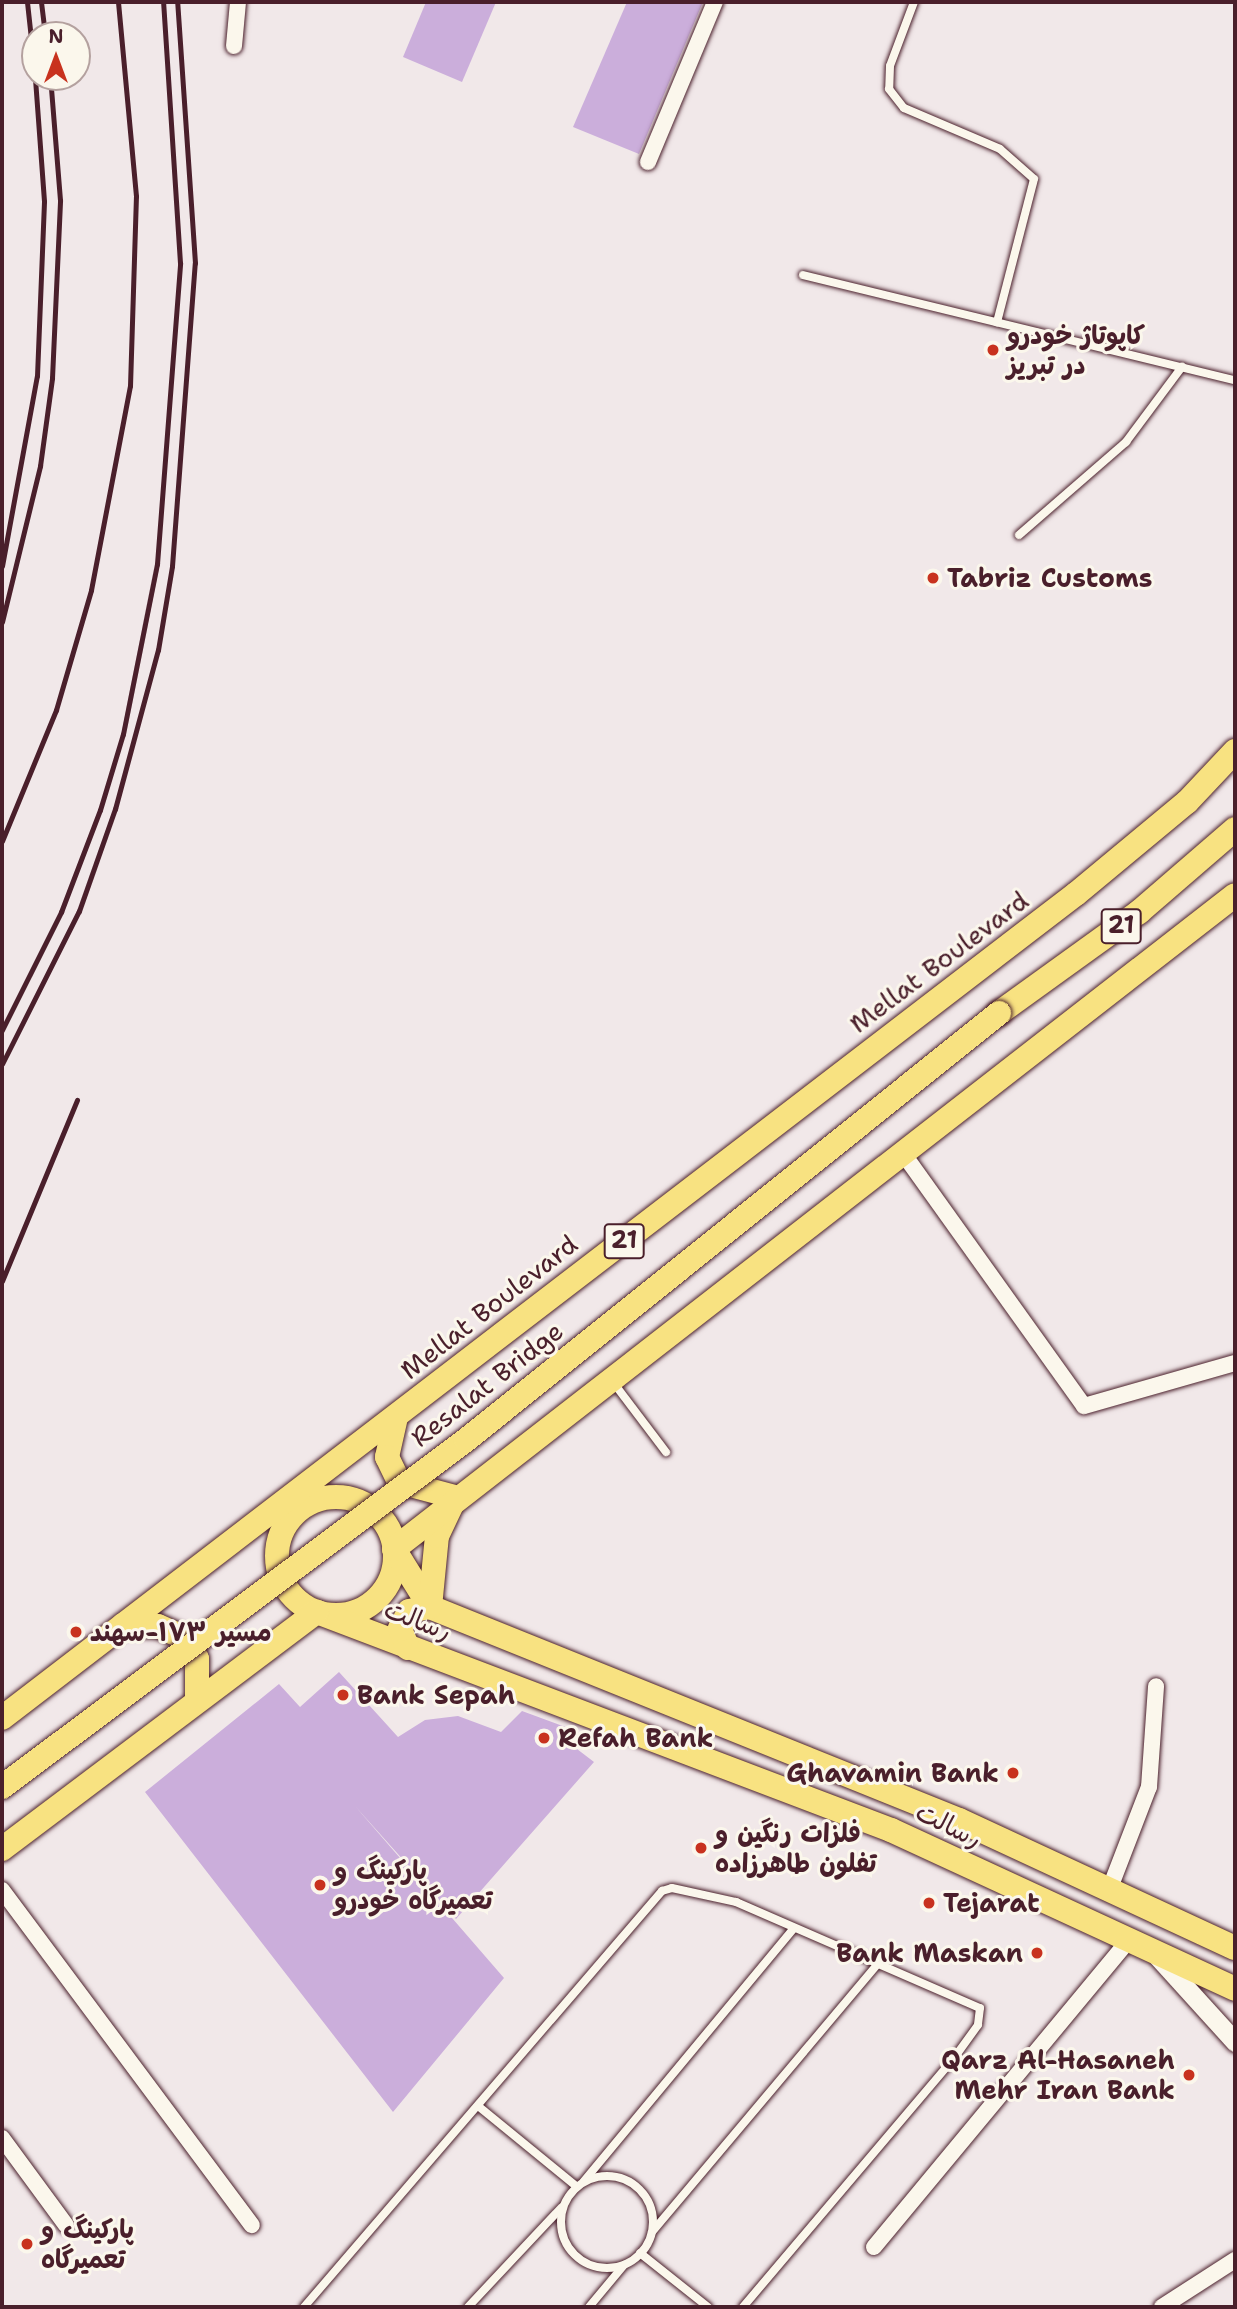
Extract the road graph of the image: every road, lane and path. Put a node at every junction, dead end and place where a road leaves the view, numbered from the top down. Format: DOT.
graph roads {
  1 [pos="238,2"];
  2 [pos="715,2"];
  3 [pos="914,2"];
  4 [pos="234,46"];
  5 [pos="648,162"];
  6 [pos="803,275"];
  7 [pos="997,322"];
  8 [pos="1182,367"];
  9 [pos="1235,380"];
  10 [pos="1019,535"];
  11 [pos="1235,751"];
  12 [pos="1235,829"];
  13 [pos="1235,895"];
  14 [pos="905,1156"];
  15 [pos="1235,1363"];
  16 [pos="609,1377"];
  17 [pos="396,1417"];
  18 [pos="666,1452"];
  19 [pos="324,1471"];
  20 [pos="343,1496"];
  21 [pos="455,1497"];
  22 [pos="246,1531"];
  23 [pos="277,1549"];
  24 [pos="394,1549"];
  25 [pos="430,1607"];
  26 [pos="317,1612"];
  27 [pos="123,1625"];
  28 [pos="408,1648"];
  29 [pos="1156,1686"];
  30 [pos="197,1699"];
  31 [pos="2,1718"];
  32 [pos="2,1787"];
  33 [pos="2,1849"];
  34 [pos="2,1890"];
  35 [pos="1108,1893"];
  36 [pos="794,1928"];
  37 [pos="1126,1944"];
  38 [pos="1235,1948"];
  39 [pos="1158,1957"];
  40 [pos="878,1964"];
  41 [pos="1235,1989"];
  42 [pos="1235,2042"];
  43 [pos="478,2106"];
  44 [pos="2,2138"];
  45 [pos="584,2180"];
  46 [pos="576,2186"];
  47 [pos="562,2207"];
  48 [pos="66,2225"];
  49 [pos="252,2225"];
  50 [pos="653,2232"];
  51 [pos="874,2247"];
  52 [pos="640,2253"];
  53 [pos="1235,2260"];
  54 [pos="624,2265"];
  55 [pos="304,2307"];
  56 [pos="468,2307"];
  57 [pos="589,2307"];
  58 [pos="708,2307"];
  59 [pos="743,2307"];
  60 [pos="1162,2307"];
  1 -- 4 [label="street"];
  2 -- 5 [label="street"];
  3 -- 7 [label="lane"];
  6 -- 7 [label="lane"];
  7 -- 8 [label="lane"];
  8 -- 9 [label="lane"];
  8 -- 10 [label="lane"];
  11 -- 17 [label="main road, Mellat Boulevard / 21"];
  12 -- 32 [label="main road, Resalat Bridge / 21, bridge"];
  13 -- 14 [label="main road"];
  14 -- 15 [label="street"];
  14 -- 16 [label="main road"];
  16 -- 18 [label="lane"];
  16 -- 21 [label="main road"];
  17 -- 19 [label="main road, Mellat Boulevard / 21"];
  17 -- 21 [label="main road"];
  19 -- 20 [label="main road"];
  19 -- 22 [label="main road, Mellat Boulevard / 21"];
  20 -- 23 [label="main road"];
  20 -- 24 [label="main road"];
  21 -- 24 [label="main road"];
  21 -- 25 [label="main road"];
  22 -- 23 [label="main road"];
  22 -- 27 [label="main road, Mellat Boulevard / 21"];
  23 -- 26 [label="main road"];
  24 -- 25 [label="main road, رسالت"];
  24 -- 26 [label="main road"];
  25 -- 28 [label="main road"];
  25 -- 35 [label="main road, رسالت"];
  26 -- 28 [label="main road, رسالت"];
  26 -- 30 [label="main road"];
  27 -- 30 [label="main road"];
  27 -- 31 [label="main road, Mellat Boulevard / 21"];
  28 -- 37 [label="main road, رسالت"];
  29 -- 35 [label="street"];
  30 -- 33 [label="main road"];
  34 -- 49 [label="street"];
  35 -- 38 [label="main road, رسالت"];
  36 -- 40 [label="lane"];
  36 -- 43 [label="lane"];
  36 -- 45 [label="lane"];
  37 -- 39 [label="main road, رسالت"];
  37 -- 51 [label="street"];
  39 -- 41 [label="main road, رسالت"];
  39 -- 42 [label="street"];
  40 -- 50 [label="lane"];
  40 -- 59 [label="lane"];
  43 -- 46 [label="lane"];
  43 -- 55 [label="lane"];
  44 -- 48 [label="street"];
  45 -- 46 [label="lane"];
  45 -- 50 [label="lane"];
  46 -- 47 [label="lane"];
  47 -- 54 [label="lane"];
  47 -- 56 [label="lane"];
  50 -- 52 [label="lane"];
  52 -- 54 [label="lane"];
  52 -- 58 [label="lane"];
  53 -- 60 [label="street"];
  54 -- 57 [label="lane"];
}
